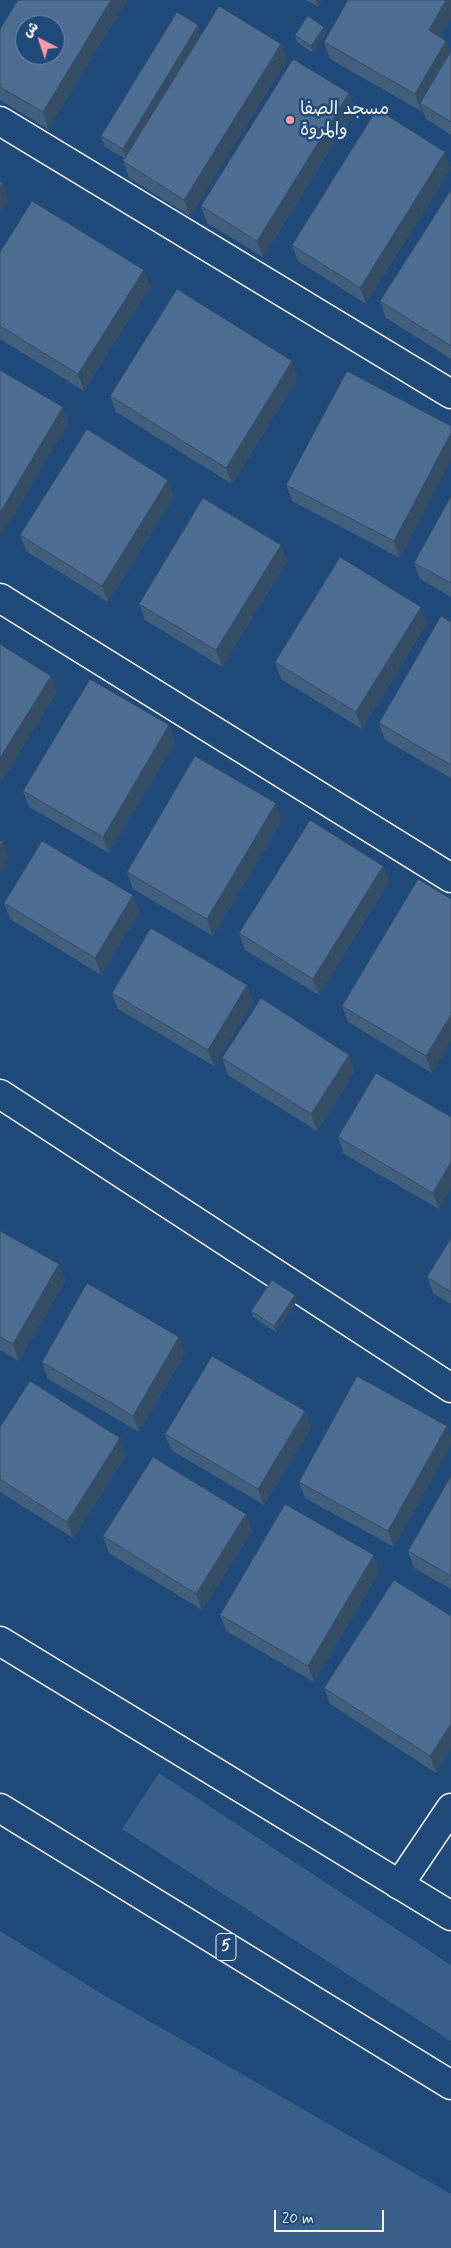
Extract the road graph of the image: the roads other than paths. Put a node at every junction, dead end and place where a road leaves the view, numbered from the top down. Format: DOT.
graph roads {
  1 [pos="0,121"];
  2 [pos="451,394"];
  3 [pos="0,598"];
  4 [pos="450,875"];
  5 [pos="0,1094"];
  6 [pos="451,1388"];
  7 [pos="0,1641"];
  8 [pos="0,1808"];
  9 [pos="451,1808"];
  10 [pos="400,1885"];
  11 [pos="451,1916"];
  12 [pos="451,2085"];
  1 -- 2 [label="main road"];
  3 -- 4 [label="main road"];
  5 -- 6 [label="main road"];
  7 -- 10 [label="main road"];
  8 -- 12 [label="main road, 5"];
  9 -- 10 [label="main road"];
  10 -- 11 [label="main road"];
}
